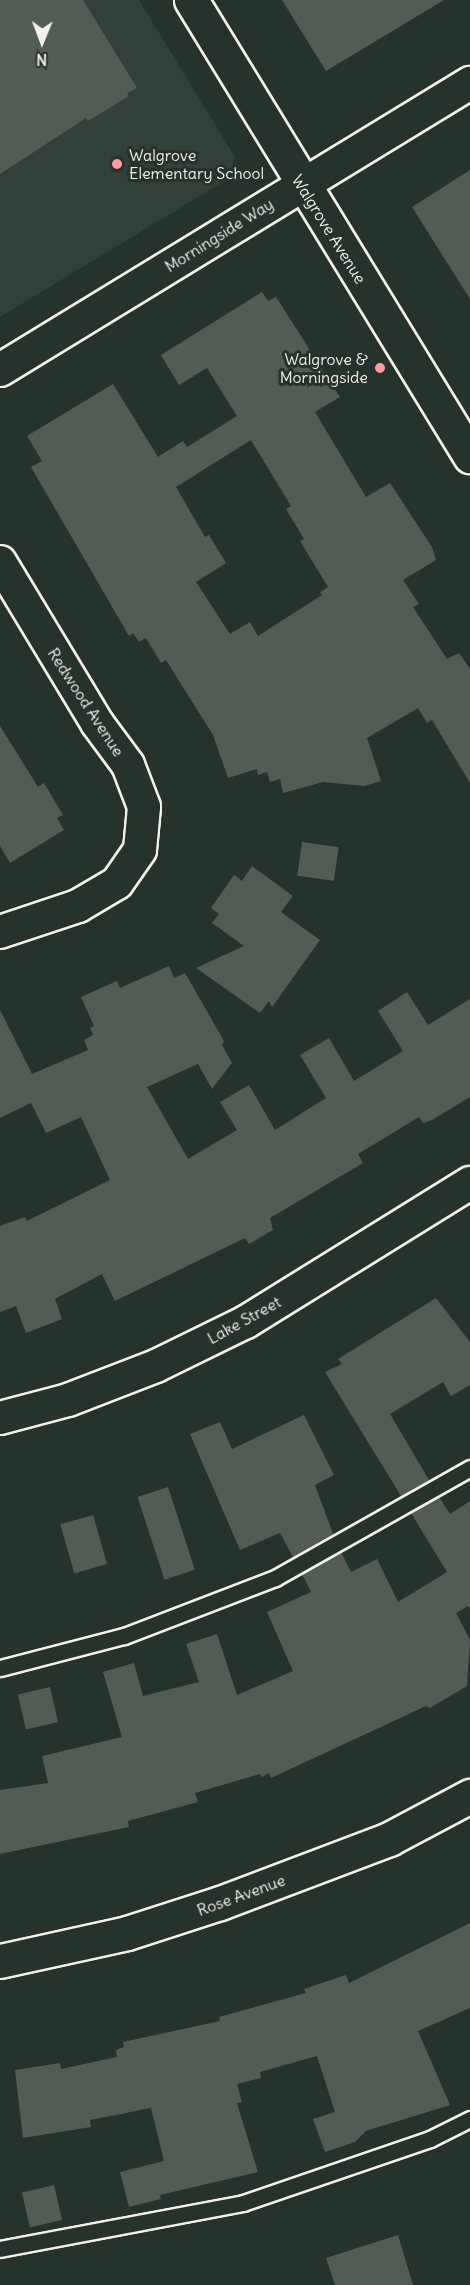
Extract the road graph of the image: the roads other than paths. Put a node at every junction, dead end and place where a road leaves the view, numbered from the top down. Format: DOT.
graph roads {
  1 [pos="190,0"];
  2 [pos="470,83"];
  3 [pos="301,184"];
  4 [pos="0,370"];
  5 [pos="470,456"];
  6 [pos="0,562"];
  7 [pos="0,932"];
  8 [pos="470,1183"];
  9 [pos="0,1418"];
  10 [pos="470,1468"];
  11 [pos="0,1668"];
  12 [pos="470,1796"];
  13 [pos="0,1961"];
  14 [pos="470,2119"];
  15 [pos="0,2249"];
  1 -- 3 [label="street, Walgrove Avenue"];
  2 -- 3 [label="street, Morningside Way"];
  3 -- 4 [label="street, Morningside Way"];
  3 -- 5 [label="street, Walgrove Avenue"];
  6 -- 7 [label="street, Redwood Avenue"];
  8 -- 9 [label="street, Lake Street"];
  10 -- 11 [label="lane"];
  12 -- 13 [label="street, Rose Avenue"];
  14 -- 15 [label="lane"];
}
